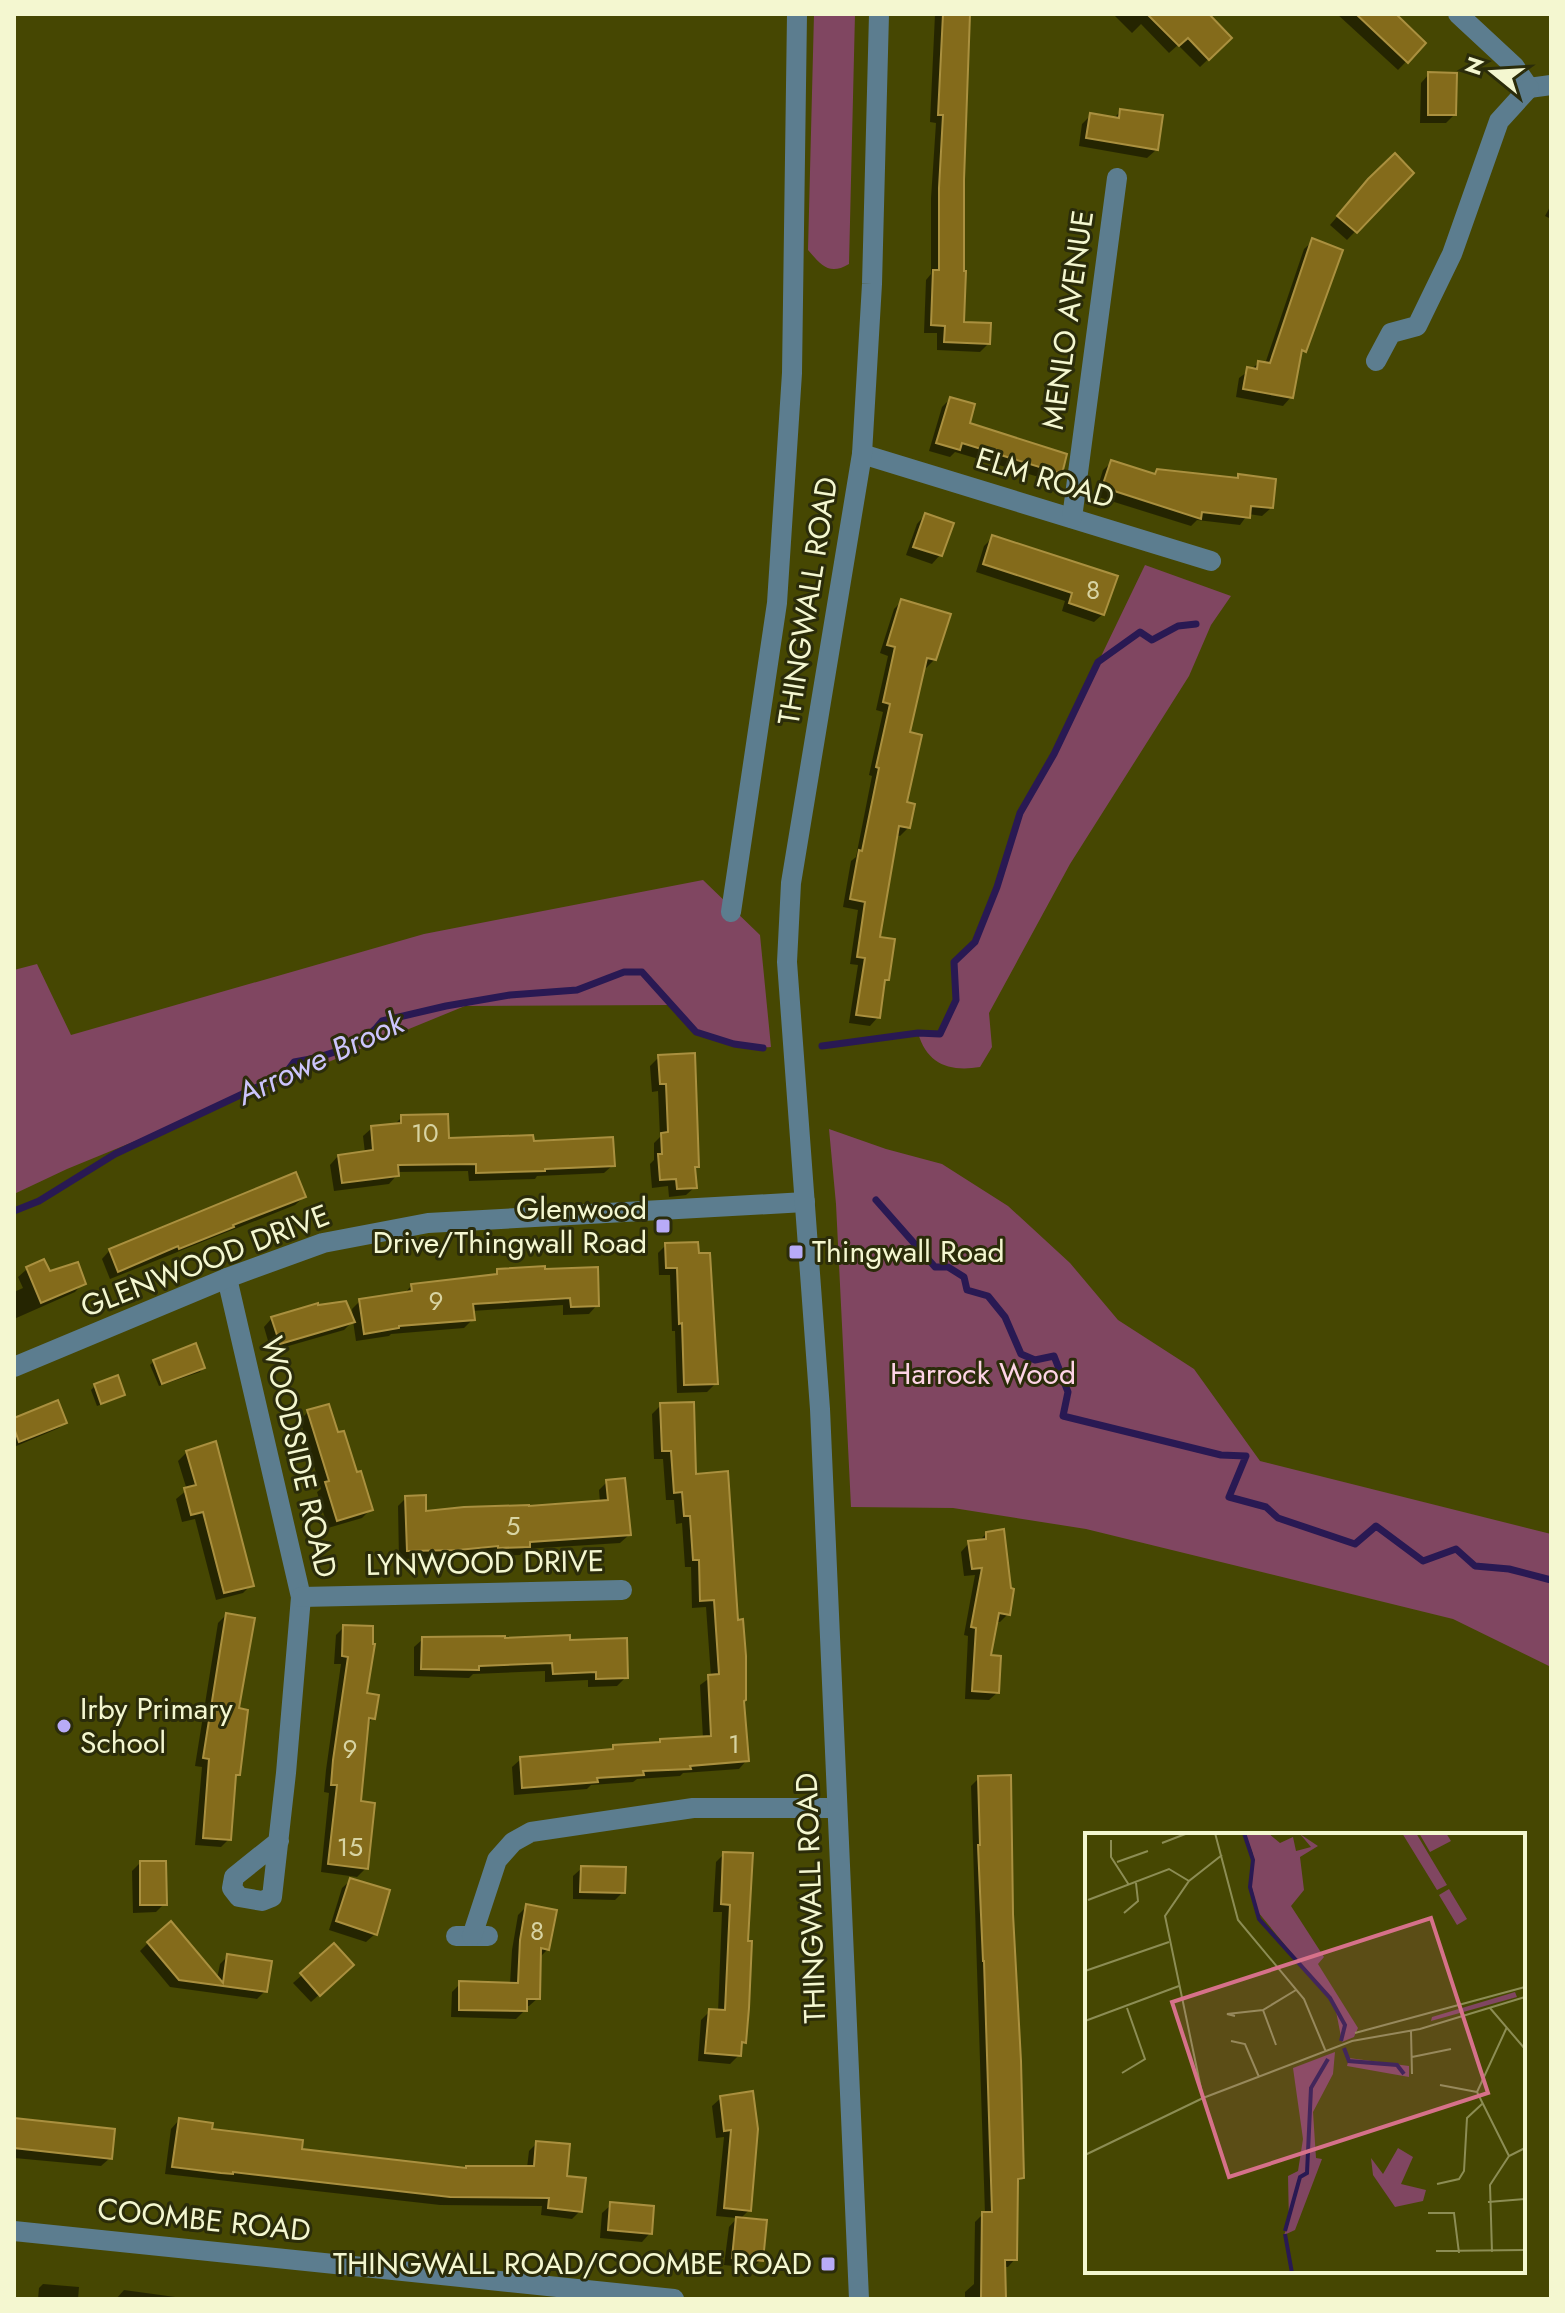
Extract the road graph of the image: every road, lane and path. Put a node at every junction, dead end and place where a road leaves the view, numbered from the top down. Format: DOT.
graph roads {
  1 [pos="797,14"];
  2 [pos="879,14"];
  3 [pos="1458,14"];
  4 [pos="1551,85"];
  5 [pos="1529,88"];
  6 [pos="1117,178"];
  7 [pos="1376,361"];
  8 [pos="862,454"];
  9 [pos="1072,518"];
  10 [pos="1211,561"];
  11 [pos="731,912"];
  12 [pos="805,1202"];
  13 [pos="227,1278"];
  14 [pos="14,1367"];
  15 [pos="622,1590"];
  16 [pos="301,1597"];
  17 [pos="836,1808"];
  18 [pos="279,1841"];
  19 [pos="472,1936"];
  20 [pos="14,2231"];
  21 [pos="674,2299"];
  22 [pos="859,2299"];
  1 -- 11 [label="street, THINGWALL ROAD"];
  2 -- 8 [label="street, THINGWALL ROAD"];
  3 -- 5 [label="street"];
  4 -- 5 [label="street"];
  5 -- 7 [label="street"];
  6 -- 9 [label="street, MENLO AVENUE"];
  8 -- 9 [label="street, ELM ROAD"];
  8 -- 12 [label="street, THINGWALL ROAD"];
  9 -- 10 [label="street, ELM ROAD"];
  12 -- 13 [label="street, GLENWOOD DRIVE"];
  12 -- 17 [label="street, THINGWALL ROAD"];
  13 -- 14 [label="street, GLENWOOD DRIVE"];
  13 -- 16 [label="street, WOODSIDE ROAD"];
  15 -- 16 [label="street, LYNWOOD DRIVE"];
  16 -- 18 [label="street, WOODSIDE ROAD"];
  17 -- 19 [label="street"];
  17 -- 22 [label="street, THINGWALL ROAD"];
  20 -- 21 [label="street, COOMBE ROAD"];
}
